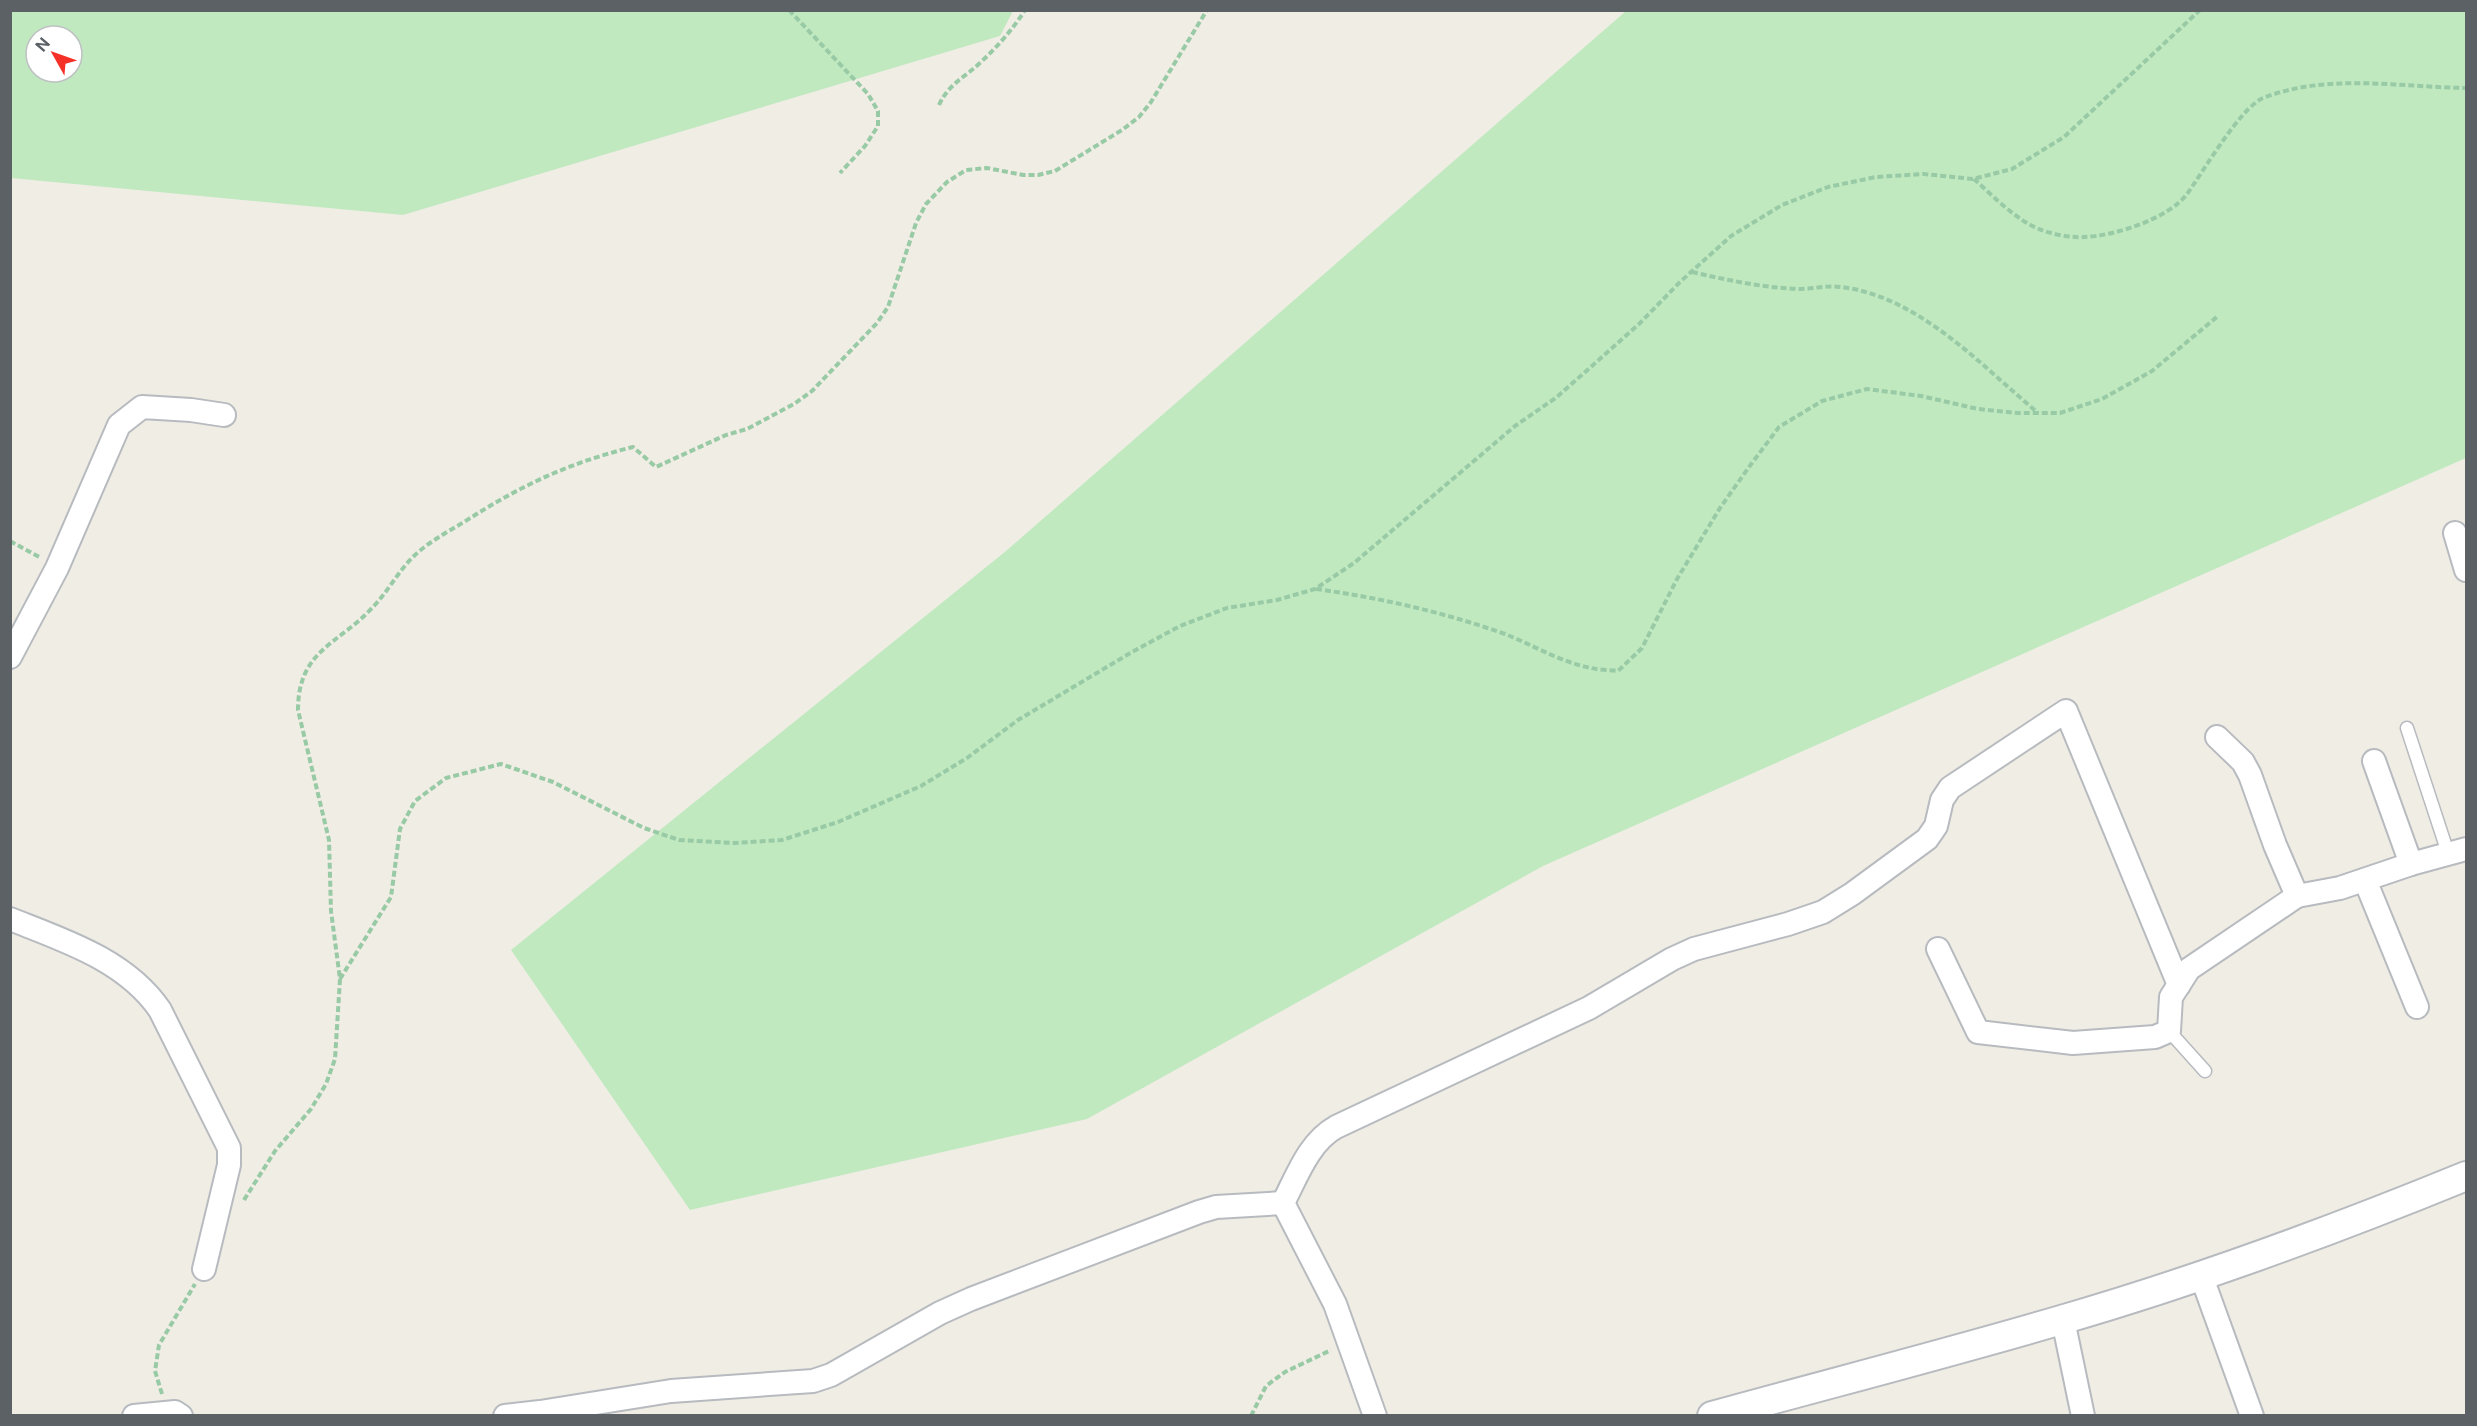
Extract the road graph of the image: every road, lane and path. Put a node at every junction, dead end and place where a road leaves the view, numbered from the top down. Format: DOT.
graph roads {
  1 [pos="789,10"];
  2 [pos="1025,10"];
  3 [pos="1207,10"];
  4 [pos="2200,10"];
  5 [pos="2466,88"];
  6 [pos="939,105"];
  7 [pos="840,173"];
  8 [pos="1973,179"];
  9 [pos="1691,271"];
  10 [pos="2218,316"];
  11 [pos="2039,413"];
  12 [pos="224,415"];
  13 [pos="2455,532"];
  14 [pos="10,541"];
  15 [pos="57,568"];
  16 [pos="2466,570"];
  17 [pos="1316,589"];
  18 [pos="10,657"];
  19 [pos="2407,728"];
  20 [pos="2217,737"];
  21 [pos="2374,761"];
  22 [pos="2457,851"];
  23 [pos="2411,864"];
  24 [pos="2365,880"];
  25 [pos="2297,896"];
  26 [pos="10,919"];
  27 [pos="1938,949"];
  28 [pos="340,979"];
  29 [pos="2179,985"];
  30 [pos="2417,1007"];
  31 [pos="2169,1031"];
  32 [pos="2205,1071"];
  33 [pos="2466,1176"];
  34 [pos="243,1201"];
  35 [pos="1283,1203"];
  36 [pos="204,1269"];
  37 [pos="2201,1275"];
  38 [pos="2063,1320"];
  39 [pos="1348,1343"];
  40 [pos="178,1414"];
  41 [pos="134,1416"];
  42 [pos="505,1416"];
  43 [pos="1251,1416"];
  44 [pos="1375,1416"];
  45 [pos="1712,1416"];
  46 [pos="2083,1416"];
  47 [pos="2252,1416"];
  1 -- 7 [label="path"];
  2 -- 6 [label="path"];
  3 -- 28 [label="path"];
  4 -- 8 [label="path"];
  5 -- 8 [label="path"];
  8 -- 9 [label="path"];
  9 -- 11 [label="path"];
  9 -- 17 [label="path"];
  10 -- 11 [label="path"];
  11 -- 17 [label="path"];
  12 -- 15 [label="street"];
  13 -- 16 [label="street"];
  14 -- 15 [label="path"];
  15 -- 18 [label="street"];
  17 -- 28 [label="path"];
  19 -- 22 [label="lane"];
  20 -- 25 [label="street"];
  21 -- 23 [label="street"];
  22 -- 23 [label="street"];
  23 -- 24 [label="street"];
  24 -- 25 [label="street"];
  24 -- 30 [label="street"];
  25 -- 29 [label="street"];
  26 -- 36 [label="street"];
  27 -- 31 [label="street"];
  28 -- 34 [label="path"];
  29 -- 31 [label="street"];
  29 -- 35 [label="street"];
  31 -- 32 [label="lane"];
  33 -- 37 [label="street"];
  35 -- 39 [label="street"];
  35 -- 42 [label="street"];
  36 -- 40 [label="path"];
  37 -- 38 [label="street"];
  37 -- 47 [label="street"];
  38 -- 45 [label="street"];
  38 -- 46 [label="street"];
  39 -- 43 [label="path"];
  39 -- 44 [label="street"];
  40 -- 41 [label="street"];
}
